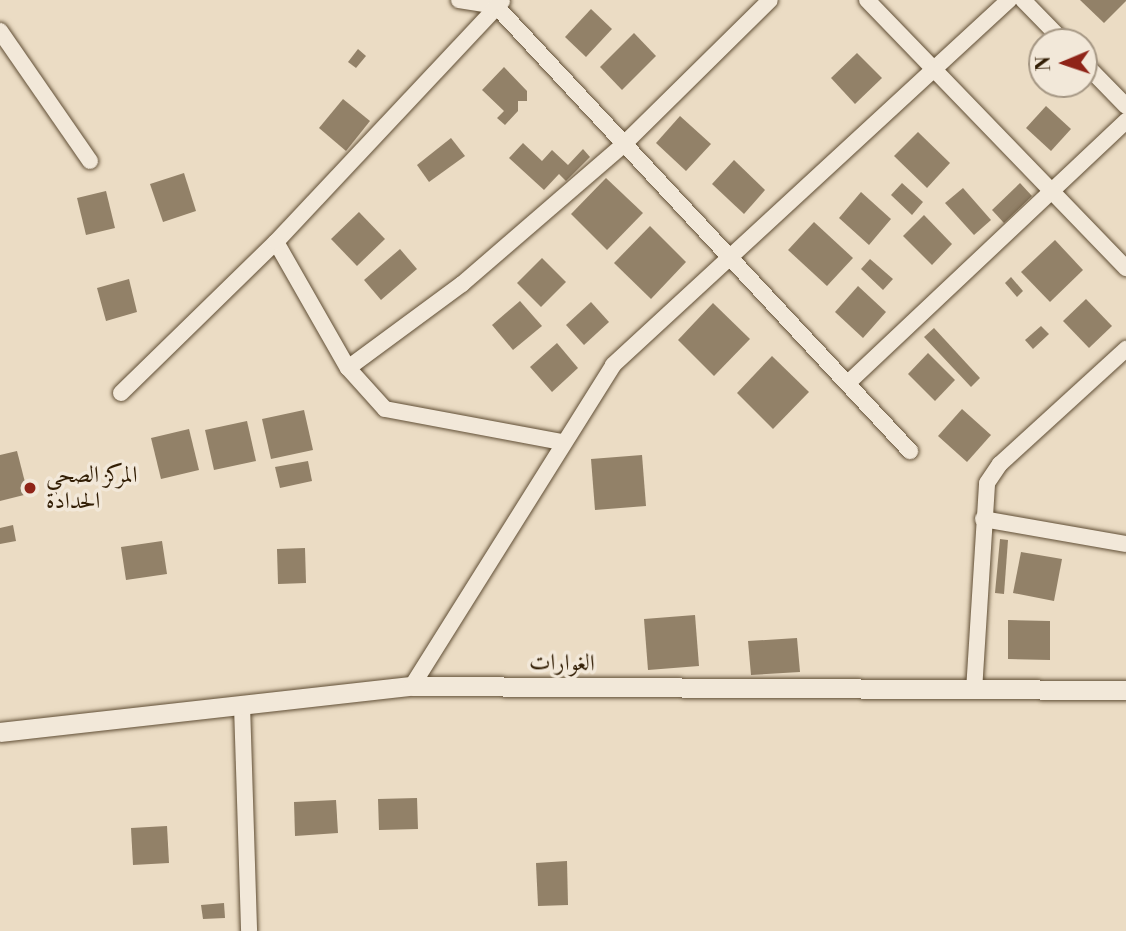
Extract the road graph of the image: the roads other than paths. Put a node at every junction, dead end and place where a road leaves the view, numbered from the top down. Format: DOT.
graph roads {
  1 [pos="459,0"];
  2 [pos="770,0"];
  3 [pos="867,0"];
  4 [pos="1009,0"];
  5 [pos="1023,0"];
  6 [pos="479,2"];
  7 [pos="499,3"];
  8 [pos="1050,28"];
  9 [pos="0,32"];
  10 [pos="934,73"];
  11 [pos="1098,77"];
  12 [pos="1126,106"];
  13 [pos="1126,121"];
  14 [pos="623,145"];
  15 [pos="90,160"];
  16 [pos="1052,193"];
  17 [pos="276,242"];
  18 [pos="733,260"];
  19 [pos="1126,268"];
  20 [pos="1126,349"];
  21 [pos="348,368"];
  22 [pos="849,382"];
  23 [pos="121,393"];
  24 [pos="561,442"];
  25 [pos="910,451"];
  26 [pos="983,519"];
  27 [pos="1126,544"];
  28 [pos="412,686"];
  29 [pos="1126,690"];
  30 [pos="974,691"];
  31 [pos="242,705"];
  32 [pos="0,732"];
  33 [pos="246,930"];
  1 -- 6 [label="street"];
  2 -- 14 [label="street"];
  3 -- 10 [label="street"];
  4 -- 10 [label="street"];
  5 -- 8 [label="street"];
  6 -- 7 [label="street"];
  7 -- 14 [label="street"];
  7 -- 17 [label="street"];
  9 -- 15 [label="street"];
  10 -- 16 [label="street"];
  10 -- 18 [label="street"];
  11 -- 12 [label="street"];
  13 -- 16 [label="street"];
  14 -- 18 [label="street"];
  14 -- 21 [label="street"];
  16 -- 19 [label="street"];
  16 -- 22 [label="street"];
  17 -- 21 [label="street"];
  17 -- 23 [label="street"];
  18 -- 22 [label="street"];
  18 -- 24 [label="street"];
  20 -- 26 [label="street"];
  21 -- 24 [label="street"];
  22 -- 25 [label="street"];
  24 -- 28 [label="street"];
  26 -- 27 [label="street"];
  26 -- 30 [label="street"];
  28 -- 30 [label="street, الغوارات"];
  28 -- 31 [label="street, الغوارات"];
  29 -- 30 [label="street, الغوارات"];
  31 -- 32 [label="street, الغوارات"];
  31 -- 33 [label="street"];
}
